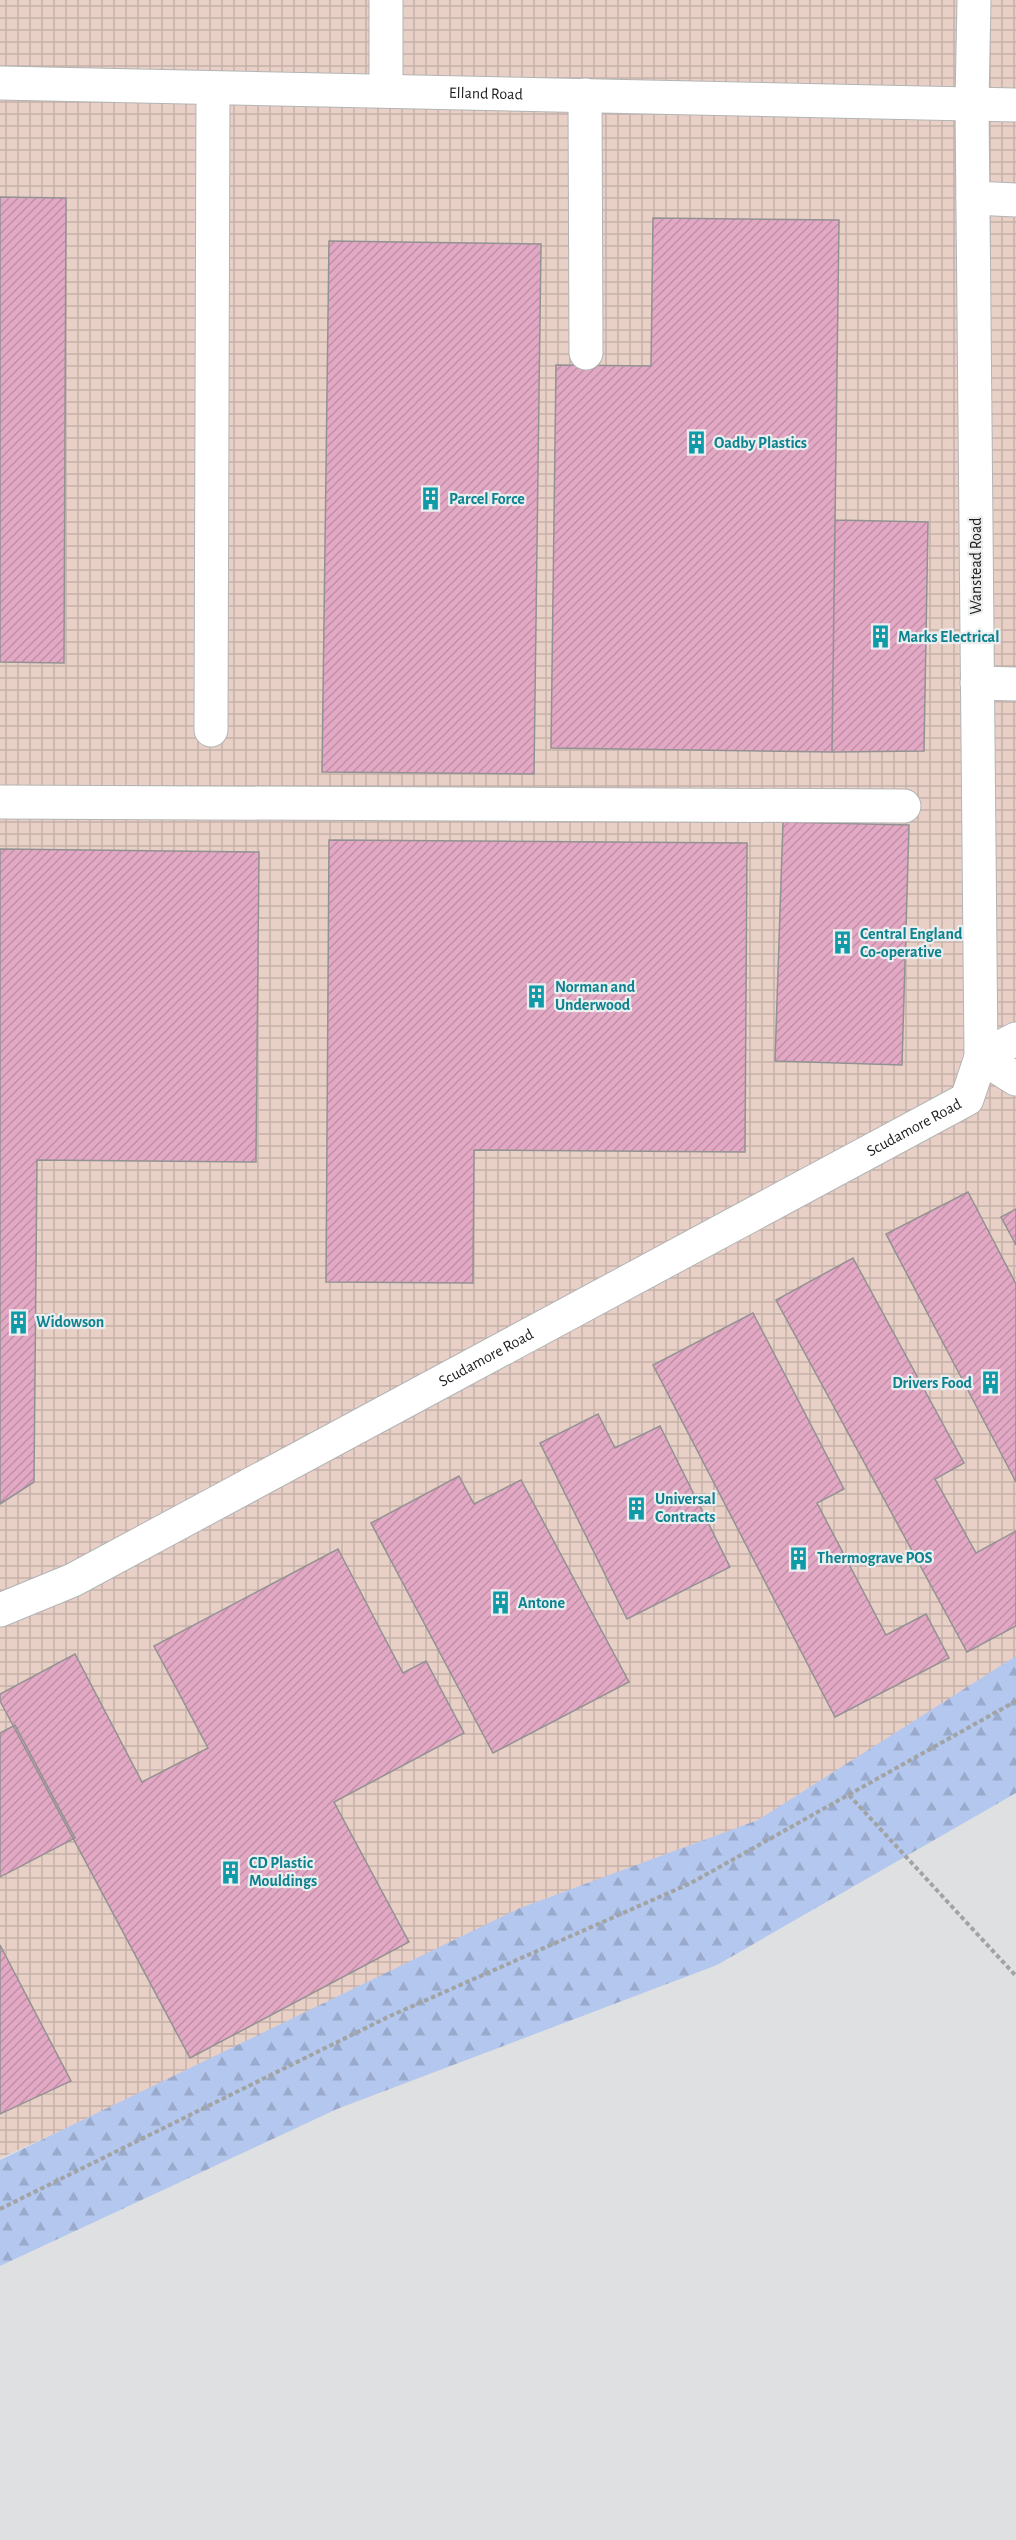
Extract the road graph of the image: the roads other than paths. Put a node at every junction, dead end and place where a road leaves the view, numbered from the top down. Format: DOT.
graph roads {
  1 [pos="386,0"];
  2 [pos="974,0"];
  3 [pos="0,83"];
  4 [pos="213,88"];
  5 [pos="386,91"];
  6 [pos="585,95"];
  7 [pos="972,103"];
  8 [pos="1016,105"];
  9 [pos="973,198"];
  10 [pos="1016,200"];
  11 [pos="586,353"];
  12 [pos="977,683"];
  13 [pos="1016,684"];
  14 [pos="211,730"];
  15 [pos="0,802"];
  16 [pos="904,806"];
  17 [pos="1016,1039"];
  18 [pos="981,1057"];
  19 [pos="1016,1080"];
  20 [pos="967,1099"];
  21 [pos="0,1610"];
  1 -- 5 [label="street"];
  2 -- 7 [label="street, Wanstead Road"];
  3 -- 4 [label="street, Elland Road"];
  4 -- 5 [label="street, Elland Road"];
  4 -- 14 [label="street"];
  5 -- 6 [label="street, Elland Road"];
  6 -- 7 [label="street, Elland Road"];
  6 -- 11 [label="street"];
  7 -- 8 [label="street, Elland Road"];
  7 -- 9 [label="street, Wanstead Road"];
  9 -- 10 [label="street"];
  9 -- 12 [label="street, Wanstead Road"];
  12 -- 13 [label="street"];
  12 -- 18 [label="street, Wanstead Road"];
  15 -- 16 [label="street"];
  17 -- 18 [label="street"];
  18 -- 19 [label="street"];
  18 -- 20 [label="street, Wanstead Road"];
  20 -- 21 [label="street, Scudamore Road"];
}
